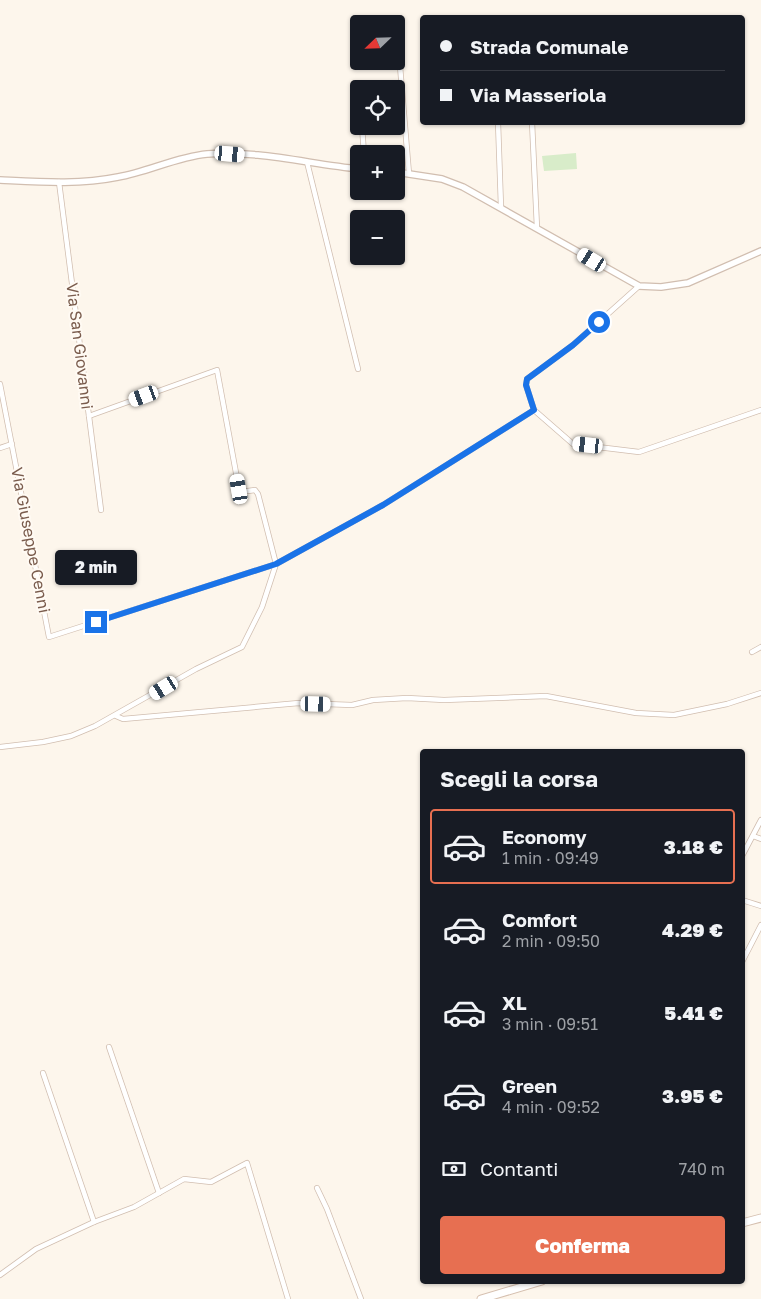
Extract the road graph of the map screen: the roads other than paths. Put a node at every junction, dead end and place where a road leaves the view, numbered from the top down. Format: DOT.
graph roads {
  1 [pos="400,70"];
  2 [pos="498,125"];
  3 [pos="532,125"];
  4 [pos="307,162"];
  5 [pos="350,168"];
  6 [pos="405,173"];
  7 [pos="409,174"];
  8 [pos="0,180"];
  9 [pos="59,182"];
  10 [pos="501,207"];
  11 [pos="537,228"];
  12 [pos="761,251"];
  13 [pos="638,286"];
  14 [pos="358,368"];
  15 [pos="0,384"];
  16 [pos="534,410"];
  17 [pos="761,410"];
  18 [pos="89,416"];
  19 [pos="12,444"];
  20 [pos="0,448"];
  21 [pos="102,510"];
  22 [pos="276,564"];
  23 [pos="761,647"];
  24 [pos="752,652"];
  25 [pos="761,693"];
  26 [pos="116,716"];
  27 [pos="0,747"];
  28 [pos="761,820"];
  29 [pos="753,836"];
  30 [pos="761,839"];
  31 [pos="745,851"];
  32 [pos="745,901"];
  33 [pos="761,906"];
  34 [pos="761,925"];
  35 [pos="745,956"];
  36 [pos="109,1047"];
  37 [pos="43,1073"];
  38 [pos="317,1188"];
  39 [pos="159,1193"];
  40 [pos="761,1218"];
  41 [pos="94,1222"];
  42 [pos="745,1223"];
  43 [pos="0,1275"];
  44 [pos="532,1284"];
  45 [pos="288,1299"];
  46 [pos="361,1299"];
  47 [pos="481,1299"];
  1 -- 7 [label="street"];
  2 -- 10 [label="street"];
  3 -- 11 [label="street"];
  4 -- 5 [label="street"];
  4 -- 9 [label="street"];
  4 -- 14 [label="street"];
  6 -- 7 [label="street"];
  7 -- 10 [label="street"];
  8 -- 9 [label="street"];
  9 -- 18 [label="street, Via San Giovanni"];
  10 -- 11 [label="street"];
  11 -- 13 [label="street"];
  12 -- 13 [label="street"];
  13 -- 16 [label="street"];
  15 -- 19 [label="street, Via Giuseppe Cenni"];
  16 -- 17 [label="street"];
  16 -- 22 [label="street"];
  18 -- 21 [label="street, Via San Giovanni"];
  18 -- 22 [label="street"];
  19 -- 20 [label="street"];
  19 -- 22 [label="street, Via Giuseppe Cenni"];
  22 -- 26 [label="street"];
  23 -- 24 [label="street"];
  25 -- 26 [label="street"];
  26 -- 27 [label="street"];
  28 -- 29 [label="street"];
  29 -- 30 [label="street"];
  29 -- 31 [label="street"];
  32 -- 33 [label="street"];
  34 -- 35 [label="street"];
  36 -- 39 [label="street"];
  37 -- 41 [label="street"];
  38 -- 46 [label="street"];
  39 -- 41 [label="street"];
  39 -- 45 [label="street"];
  40 -- 42 [label="main road"];
  41 -- 43 [label="street"];
  44 -- 47 [label="main road"];
}
